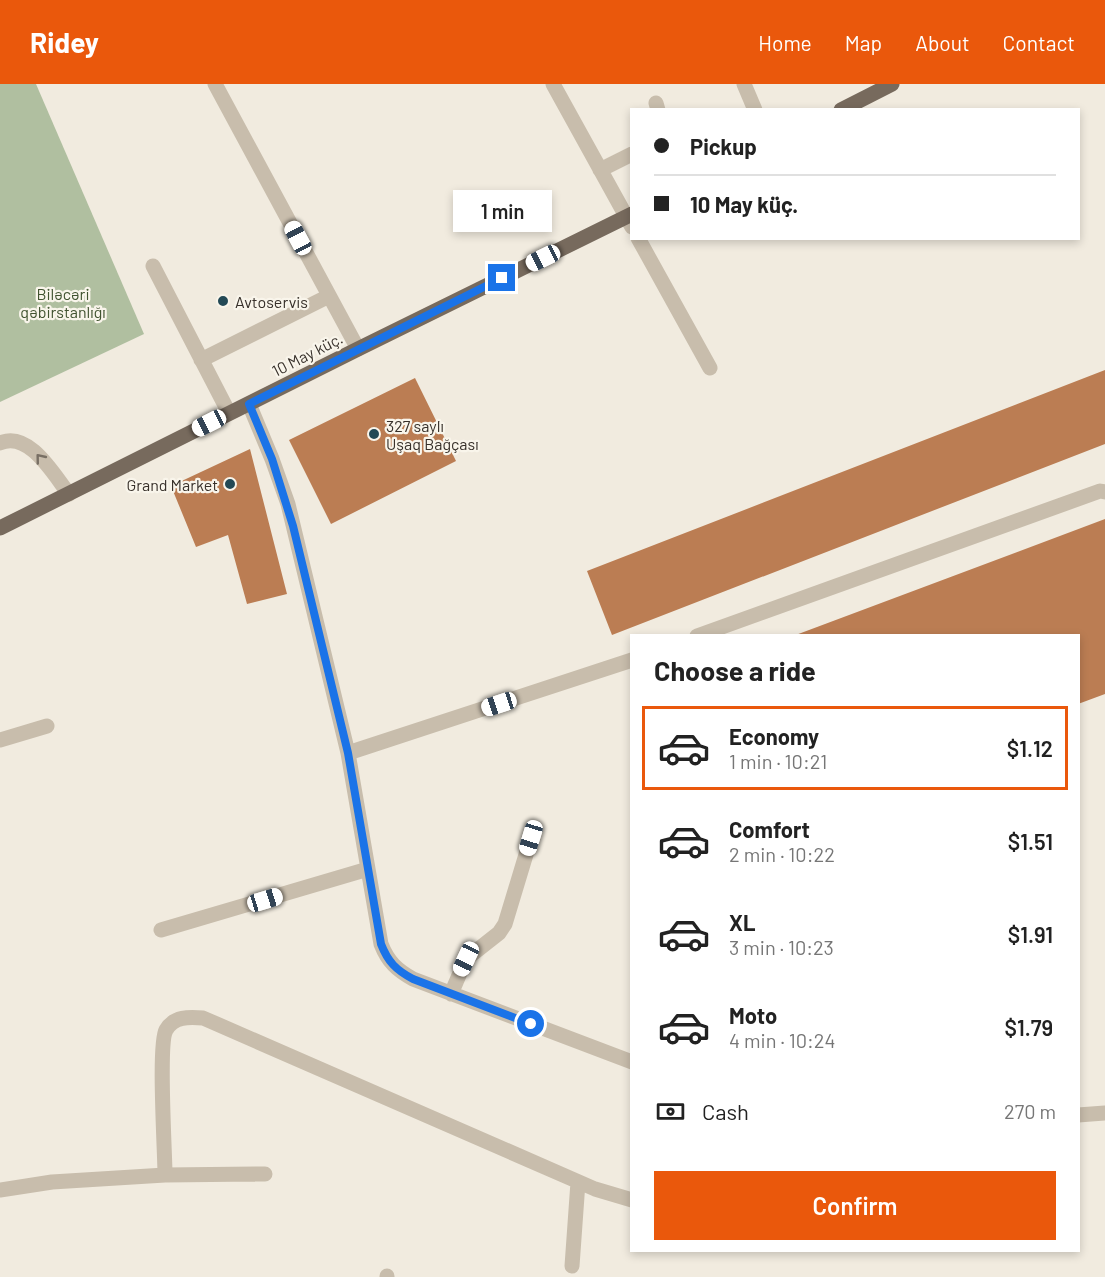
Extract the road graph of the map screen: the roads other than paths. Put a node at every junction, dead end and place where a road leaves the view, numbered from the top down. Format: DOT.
graph roads {
  1 [pos="215,84"];
  2 [pos="553,84"];
  3 [pos="744,84"];
  4 [pos="892,84"];
  5 [pos="754,108"];
  6 [pos="846,108"];
  7 [pos="630,155"];
  8 [pos="600,170"];
  9 [pos="630,220"];
  10 [pos="639,240"];
  11 [pos="153,266"];
  12 [pos="329,296"];
  13 [pos="358,349"];
  14 [pos="201,360"];
  15 [pos="710,368"];
  16 [pos="249,404"];
  17 [pos="229,413"];
  18 [pos="0,443"];
  19 [pos="1105,492"];
  20 [pos="69,494"];
  21 [pos="0,528"];
  22 [pos="703,634"];
  23 [pos="630,661"];
  24 [pos="47,726"];
  25 [pos="0,740"];
  26 [pos="348,753"];
  27 [pos="531,838"];
  28 [pos="368,869"];
  29 [pos="161,930"];
  30 [pos="451,994"];
  31 [pos="630,1061"];
  32 [pos="1105,1113"];
  33 [pos="1080,1115"];
  34 [pos="265,1174"];
  35 [pos="165,1175"];
  36 [pos="578,1182"];
  37 [pos="0,1190"];
  38 [pos="630,1199"];
  39 [pos="572,1266"];
  1 -- 12 [label="street"];
  2 -- 8 [label="street"];
  3 -- 5 [label="street"];
  4 -- 6 [label="main road"];
  7 -- 8 [label="street"];
  8 -- 9 [label="street"];
  9 -- 13 [label="main road, 10 May küç."];
  10 -- 15 [label="street"];
  11 -- 14 [label="street"];
  12 -- 13 [label="street"];
  12 -- 14 [label="street"];
  13 -- 16 [label="main road, 10 May küç."];
  14 -- 17 [label="street"];
  16 -- 17 [label="main road, 10 May küç."];
  16 -- 26 [label="street"];
  17 -- 20 [label="main road, 10 May küç."];
  20 -- 18 [label="street, one-way"];
  19 -- 22 [label="street"];
  20 -- 21 [label="main road, 10 May küç."];
  23 -- 26 [label="street"];
  24 -- 25 [label="street"];
  26 -- 28 [label="street"];
  27 -- 30 [label="street"];
  28 -- 29 [label="street"];
  28 -- 30 [label="street"];
  30 -- 31 [label="street"];
  32 -- 33 [label="street"];
  34 -- 35 [label="street"];
  35 -- 36 [label="street"];
  35 -- 37 [label="street"];
  36 -- 38 [label="street"];
  36 -- 39 [label="street"];
}
